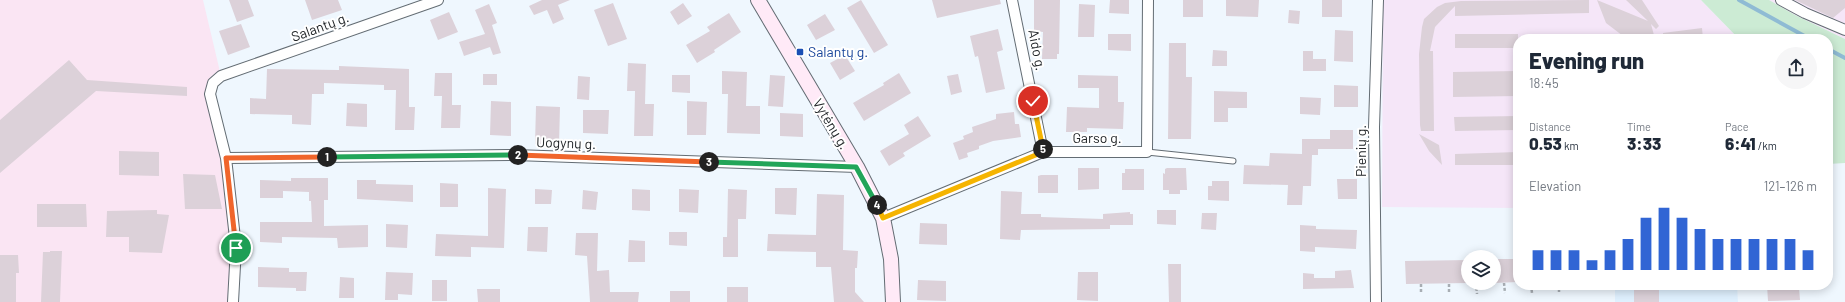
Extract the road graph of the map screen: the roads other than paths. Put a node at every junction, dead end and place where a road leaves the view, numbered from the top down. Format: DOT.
graph roads {
  1 [pos="438,0"];
  2 [pos="758,0"];
  3 [pos="1012,0"];
  4 [pos="1148,0"];
  5 [pos="1378,0"];
  6 [pos="1781,0"];
  7 [pos="1845,30"];
  8 [pos="1043,152"];
  9 [pos="1148,152"];
  10 [pos="226,158"];
  11 [pos="1233,161"];
  12 [pos="856,167"];
  13 [pos="883,218"];
  14 [pos="233,302"];
  15 [pos="893,302"];
  16 [pos="1376,302"];
  1 -- 10 [label="street, Salantų g."];
  2 -- 12 [label="main road, Vytėnų g."];
  3 -- 8 [label="street, Aido g."];
  4 -- 9 [label="street"];
  5 -- 16 [label="street, Pienių g."];
  6 -- 7 [label="street"];
  8 -- 9 [label="street, Garso g."];
  8 -- 13 [label="street, Garso g."];
  9 -- 11 [label="lane"];
  10 -- 12 [label="street, Uogynų g."];
  10 -- 14 [label="street"];
  12 -- 13 [label="main road, Vytėnų g."];
  13 -- 15 [label="main road, Vytėnų g."];
}
